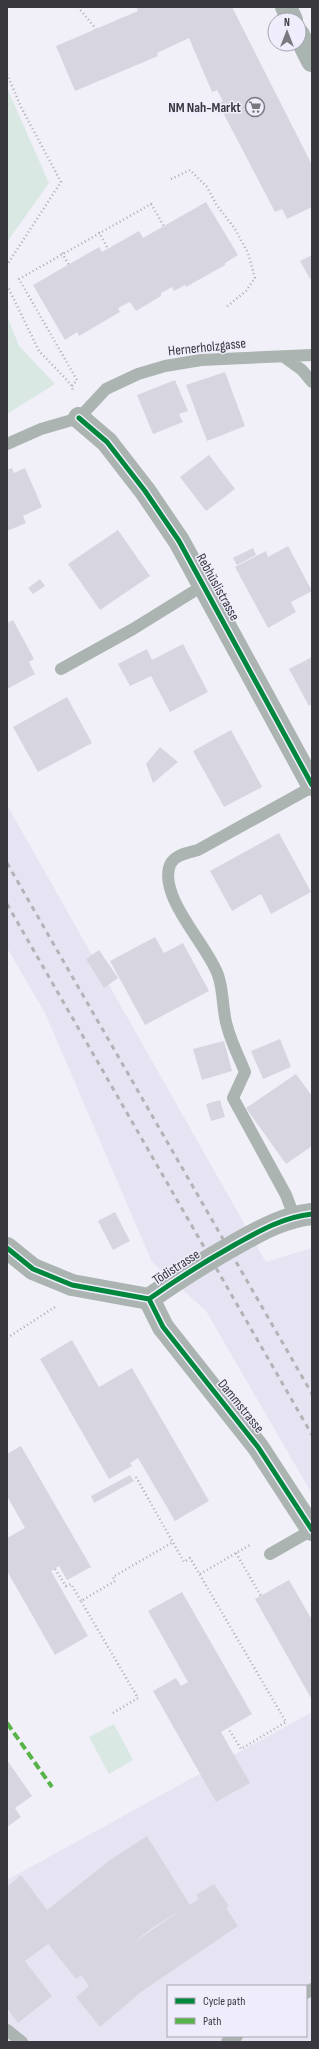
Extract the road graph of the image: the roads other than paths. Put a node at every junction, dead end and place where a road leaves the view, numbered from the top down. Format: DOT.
graph roads {
  1 [pos="307,51"];
  2 [pos="312,61"];
  3 [pos="312,355"];
  4 [pos="284,357"];
  5 [pos="312,382"];
  6 [pos="79,418"];
  7 [pos="7,444"];
  8 [pos="204,585"];
  9 [pos="61,669"];
  10 [pos="312,786"];
  11 [pos="303,1215"];
  12 [pos="7,1248"];
  13 [pos="149,1299"];
  14 [pos="312,1530"];
  15 [pos="270,1554"];
  16 [pos="7,2030"];
  17 [pos="22,2042"];
  1 -- 2 [label="main road"];
  3 -- 4 [label="lane, Hernerholzgasse"];
  4 -- 5 [label="lane"];
  4 -- 6 [label="lane, Hernerholzgasse"];
  6 -- 7 [label="lane"];
  6 -- 8 [label="street, Rebhüslistrasse"];
  8 -- 9 [label="lane"];
  8 -- 10 [label="street, Rebhüslistrasse"];
  10 -- 11 [label="lane"];
  11 -- 13 [label="street, Tödistrasse"];
  12 -- 13 [label="street, Tödistrasse"];
  13 -- 14 [label="street, Dammstrasse"];
  14 -- 15 [label="lane"];
  16 -- 17 [label="lane"];
}
